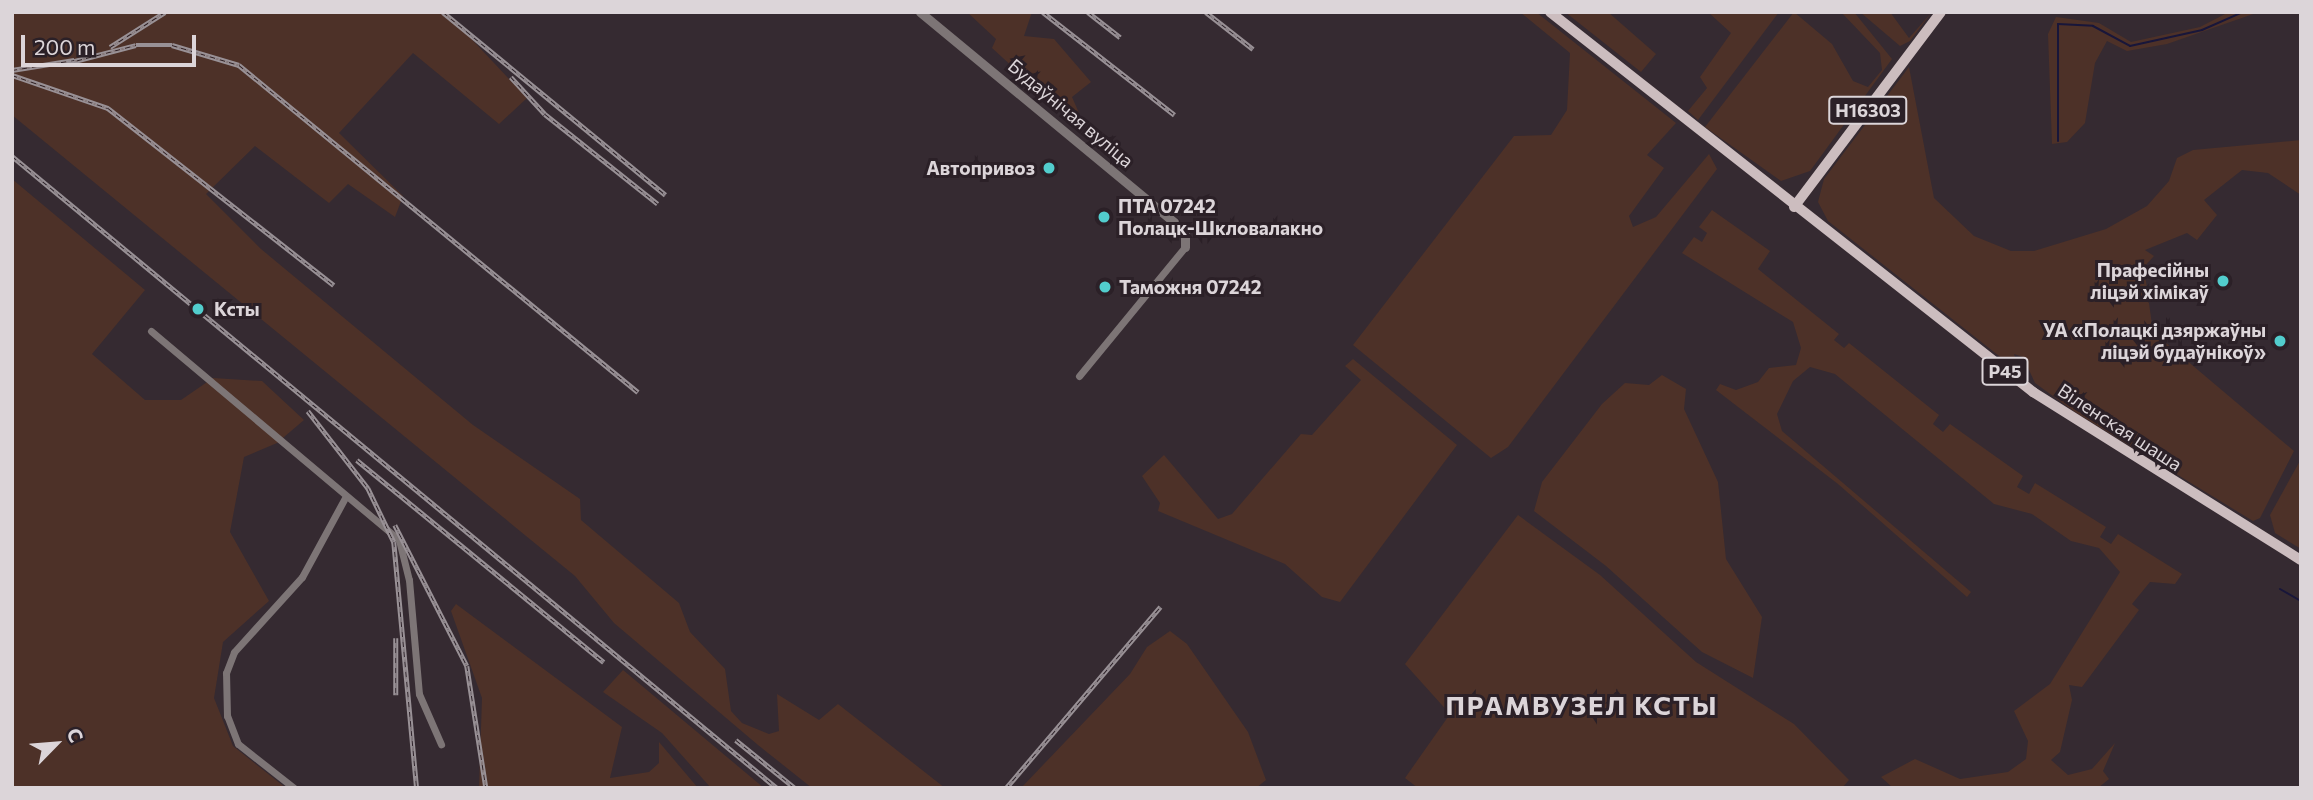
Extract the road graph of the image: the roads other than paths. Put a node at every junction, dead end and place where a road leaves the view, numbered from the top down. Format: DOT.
graph roads {
  1 [pos="920,12"];
  2 [pos="1550,12"];
  3 [pos="1941,12"];
  4 [pos="1794,207"];
  5 [pos="1185,247"];
  6 [pos="151,331"];
  7 [pos="1079,376"];
  8 [pos="346,496"];
  9 [pos="2301,560"];
  10 [pos="441,744"];
  11 [pos="294,788"];
  1 -- 5 [label="street, Будаўнічая вуліца"];
  2 -- 4 [label="main road, Р45"];
  3 -- 4 [label="main road, Н16303"];
  4 -- 9 [label="main road, Віленская шаша / Р45"];
  5 -- 7 [label="street"];
  6 -- 8 [label="street"];
  8 -- 10 [label="street"];
  8 -- 11 [label="street"];
}
